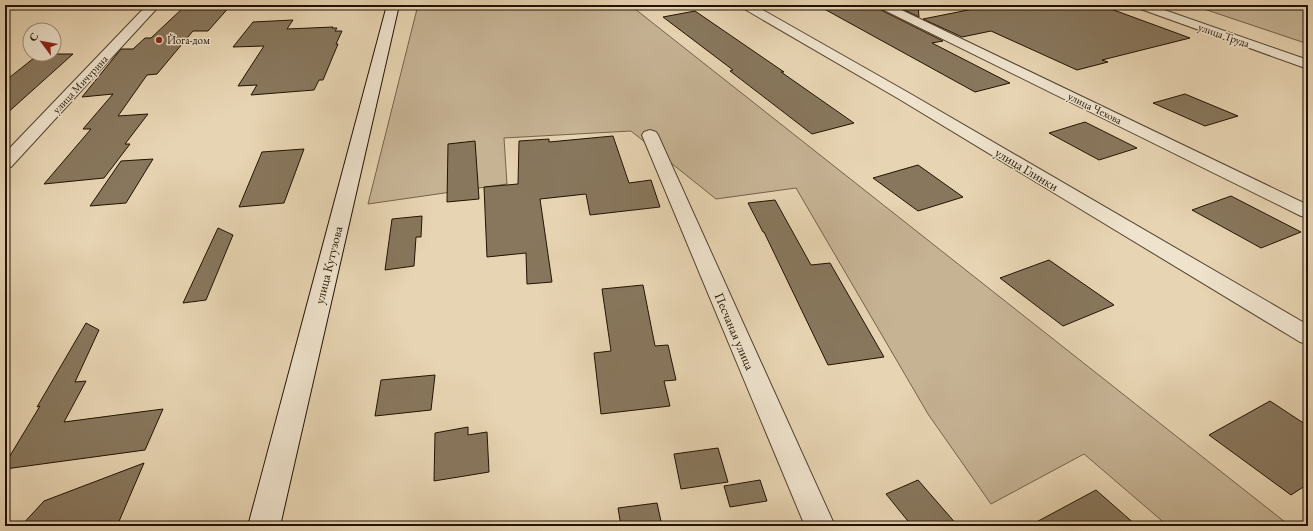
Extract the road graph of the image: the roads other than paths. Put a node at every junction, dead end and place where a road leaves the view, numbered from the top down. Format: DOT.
graph roads {
  1 [pos="154,5"];
  2 [pos="393,5"];
  3 [pos="744,5"];
  4 [pos="882,5"];
  5 [pos="1139,5"];
  6 [pos="1308,64"];
  7 [pos="650,135"];
  8 [pos="5,163"];
  9 [pos="1308,212"];
  10 [pos="1308,336"];
  11 [pos="264,526"];
  12 [pos="820,526"];
  1 -- 8 [label="street, улица Мичурина"];
  2 -- 11 [label="main road, улица Кутузова"];
  3 -- 10 [label="street, улица Глинки"];
  4 -- 9 [label="street, улица Чехова"];
  5 -- 6 [label="street, улица Труда"];
  7 -- 12 [label="street, Песчаная улица"];
}
